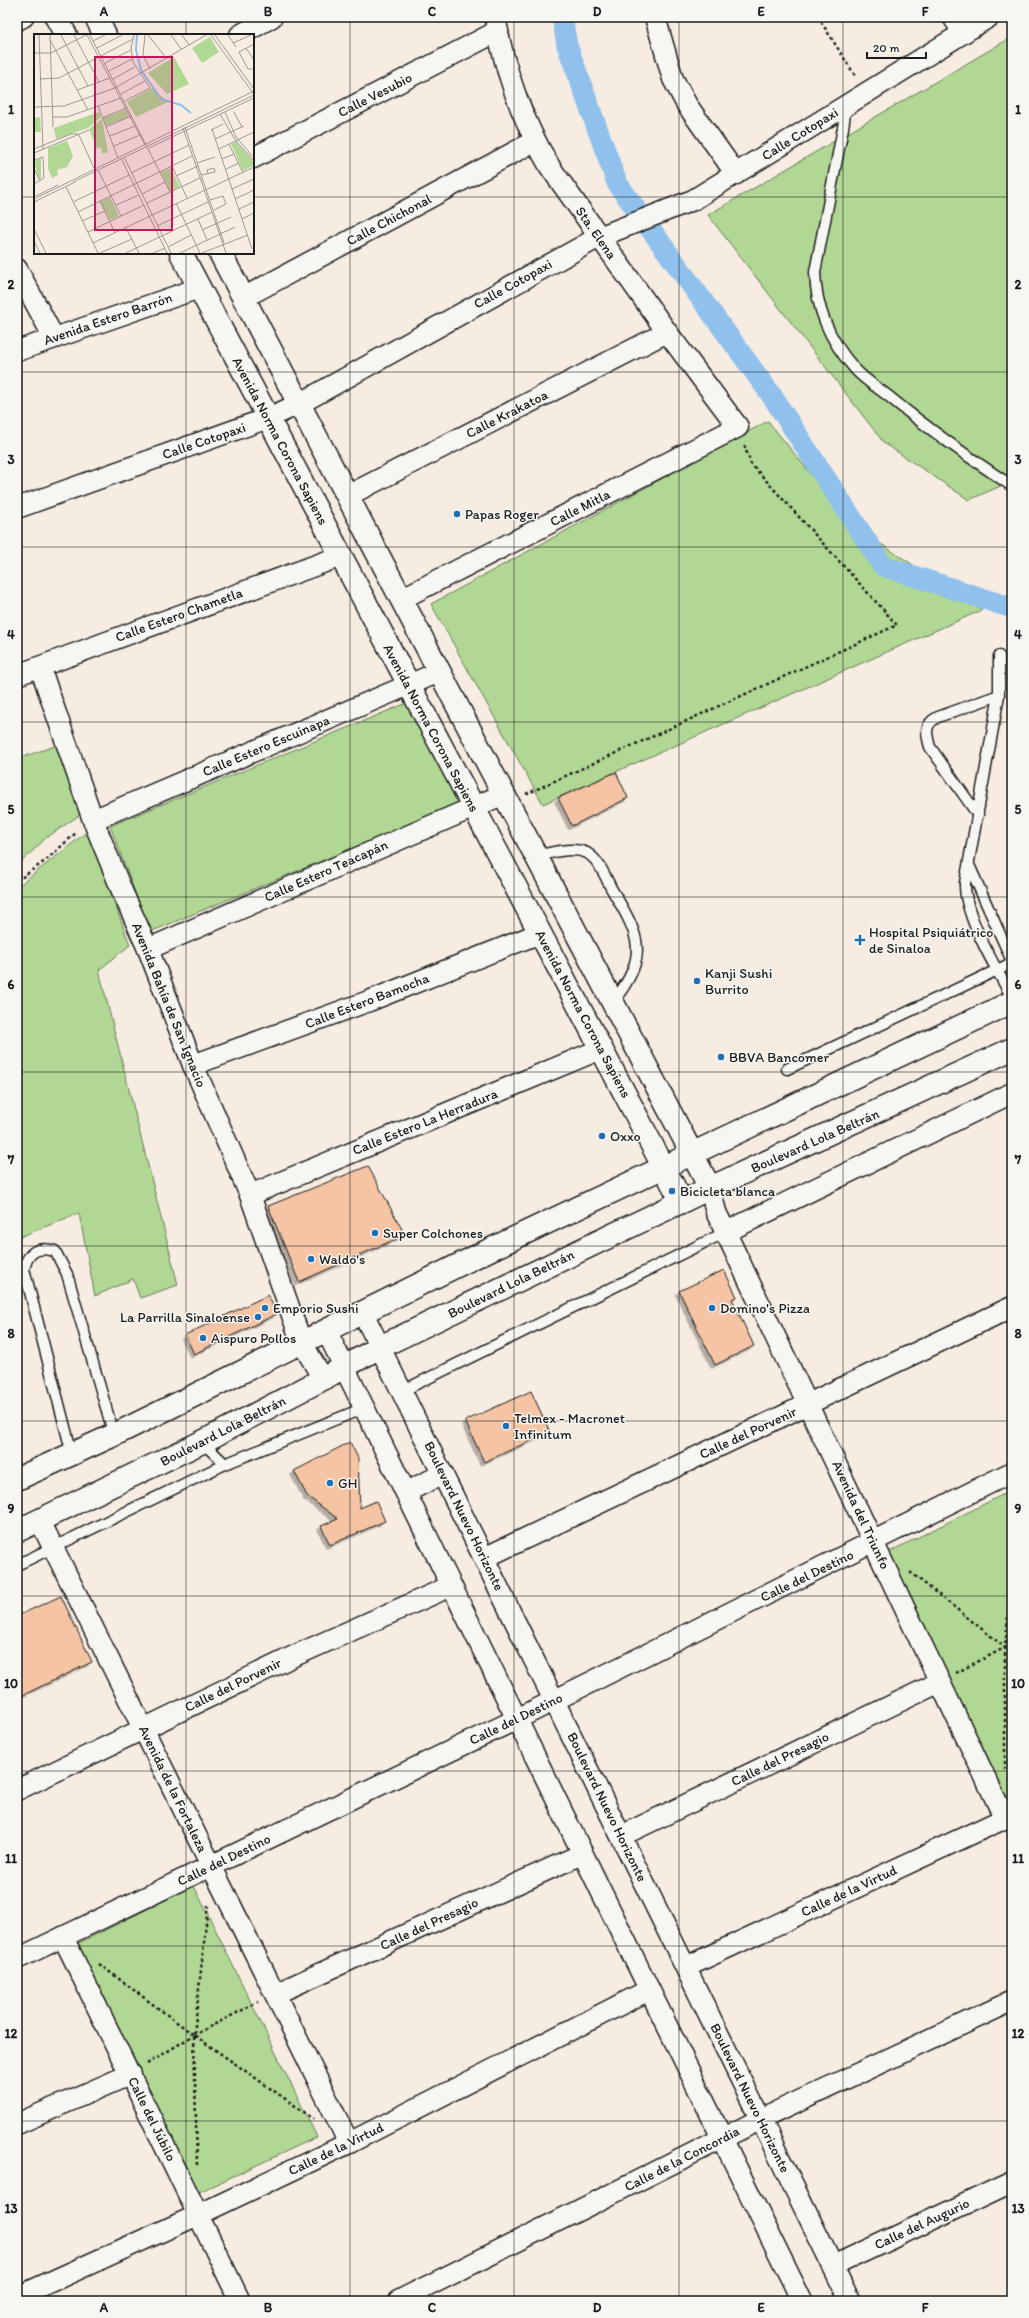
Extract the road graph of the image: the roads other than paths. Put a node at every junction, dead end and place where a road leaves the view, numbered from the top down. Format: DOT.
graph roads {
  1 [pos="23,17"];
  2 [pos="56,17"];
  3 [pos="96,17"];
  4 [pos="272,17"];
  5 [pos="655,17"];
  6 [pos="989,17"];
  7 [pos="17,20"];
  8 [pos="496,24"];
  9 [pos="958,25"];
  10 [pos="65,34"];
  11 [pos="105,34"];
  12 [pos="242,34"];
  13 [pos="846,106"];
  14 [pos="535,141"];
  15 [pos="254,157"];
  16 [pos="736,174"];
  17 [pos="599,237"];
  18 [pos="182,254"];
  19 [pos="221,254"];
  20 [pos="17,269"];
  21 [pos="199,288"];
  22 [pos="243,298"];
  23 [pos="667,332"];
  24 [pos="54,338"];
  25 [pos="17,351"];
  26 [pos="299,404"];
  27 [pos="268,418"];
  28 [pos="738,427"];
  29 [pos="1012,486"];
  30 [pos="347,496"];
  31 [pos="17,508"];
  32 [pos="341,556"];
  33 [pos="401,599"];
  34 [pos="999,656"];
  35 [pos="40,667"];
  36 [pos="439,672"];
  37 [pos="17,675"];
  38 [pos="409,685"];
  39 [pos="999,695"];
  40 [pos="506,798"];
  41 [pos="473,807"];
  42 [pos="978,815"];
  43 [pos="94,820"];
  44 [pos="536,856"];
  45 [pos="969,865"];
  46 [pos="540,933"];
  47 [pos="148,949"];
  48 [pos="1012,962"];
  49 [pos="998,970"];
  50 [pos="1012,998"];
  51 [pos="613,1002"];
  52 [pos="1012,1002"];
  53 [pos="601,1049"];
  54 [pos="1012,1049"];
  55 [pos="193,1065"];
  56 [pos="787,1069"];
  57 [pos="1012,1093"];
  58 [pos="692,1154"];
  59 [pos="663,1167"];
  60 [pos="710,1188"];
  61 [pos="250,1195"];
  62 [pos="682,1202"];
  63 [pos="716,1212"];
  64 [pos="726,1232"];
  65 [pos="1012,1307"];
  66 [pos="363,1313"];
  67 [pos="326,1330"];
  68 [pos="301,1341"];
  69 [pos="380,1347"];
  70 [pos="344,1367"];
  71 [pos="323,1380"];
  72 [pos="402,1391"];
  73 [pos="808,1405"];
  74 [pos="364,1408"];
  75 [pos="114,1435"];
  76 [pos="202,1442"];
  77 [pos="72,1454"];
  78 [pos="225,1464"];
  79 [pos="1012,1472"];
  80 [pos="443,1474"];
  81 [pos="17,1479"];
  82 [pos="406,1492"];
  83 [pos="40,1521"];
  84 [pos="17,1531"];
  85 [pos="874,1543"];
  86 [pos="54,1548"];
  87 [pos="484,1558"];
  88 [pos="17,1566"];
  89 [pos="451,1586"];
  90 [pos="940,1682"];
  91 [pos="554,1700"];
  92 [pos="517,1719"];
  93 [pos="143,1728"];
  94 [pos="17,1790"];
  95 [pos="1009,1817"];
  96 [pos="621,1836"];
  97 [pos="582,1854"];
  98 [pos="212,1866"];
  99 [pos="63,1937"];
  100 [pos="17,1959"];
  101 [pos="686,1967"];
  102 [pos="649,1990"];
  103 [pos="275,1994"];
  104 [pos="1012,2001"];
  105 [pos="131,2074"];
  106 [pos="760,2119"];
  107 [pos="17,2124"];
  108 [pos="722,2138"];
  109 [pos="349,2143"];
  110 [pos="1012,2182"];
  111 [pos="198,2216"];
  112 [pos="833,2266"];
  113 [pos="17,2296"];
  114 [pos="420,2296"];
  115 [pos="240,2301"];
  116 [pos="398,2301"];
  117 [pos="802,2301"];
  118 [pos="850,2301"];
  1 -- 7 [label="street"];
  2 -- 10 [label="main road"];
  3 -- 11 [label="main road"];
  4 -- 12 [label="street"];
  5 -- 16 [label="street"];
  6 -- 9 [label="street, Calle Cotopaxi"];
  8 -- 14 [label="street, Sta. Elena"];
  8 -- 15 [label="street, Calle Vesubio"];
  9 -- 13 [label="street, Calle Cotopaxi"];
  13 -- 16 [label="street, Calle Cotopaxi"];
  13 -- 29 [label="lane"];
  14 -- 17 [label="street, Sta. Elena"];
  14 -- 22 [label="street, Calle Chichonal"];
  16 -- 17 [label="street, Calle Cotopaxi"];
  17 -- 23 [label="street, Sta. Elena"];
  17 -- 26 [label="street, Calle Cotopaxi"];
  18 -- 21 [label="main road, Avenida Norma Corona Sapiens"];
  19 -- 22 [label="main road"];
  20 -- 24 [label="street"];
  21 -- 24 [label="street, Avenida Estero Barrón"];
  21 -- 27 [label="main road, Avenida Norma Corona Sapiens"];
  22 -- 26 [label="main road"];
  23 -- 28 [label="street, Sta. Elena"];
  23 -- 30 [label="street, Calle Krakatoa"];
  24 -- 25 [label="street, Avenida Estero Barrón"];
  26 -- 27 [label="street, Calle Cotopaxi"];
  26 -- 30 [label="main road"];
  27 -- 31 [label="street, Calle Cotopaxi"];
  27 -- 32 [label="main road, Avenida Norma Corona Sapiens"];
  28 -- 33 [label="street, Calle Mitla"];
  30 -- 33 [label="main road"];
  32 -- 35 [label="street, Calle Estero Chametla"];
  32 -- 38 [label="main road, Avenida Norma Corona Sapiens"];
  33 -- 36 [label="main road"];
  34 -- 39 [label="lane"];
  35 -- 37 [label="street, Calle Estero Chametla"];
  35 -- 43 [label="street, Avenida Bahía de San Ignacio"];
  36 -- 38 [label="street, Calle Estero Escuinapa"];
  36 -- 40 [label="main road"];
  38 -- 41 [label="main road, Avenida Norma Corona Sapiens"];
  38 -- 43 [label="street, Calle Estero Escuinapa"];
  39 -- 42 [label="lane"];
  39 -- 42 [label="lane"];
  40 -- 41 [label="street, Calle Estero Teacapán"];
  40 -- 44 [label="main road"];
  41 -- 46 [label="main road, Avenida Norma Corona Sapiens"];
  41 -- 47 [label="street, Calle Estero Teacapán"];
  42 -- 45 [label="lane"];
  43 -- 47 [label="street, Avenida Bahía de San Ignacio"];
  44 -- 51 [label="main road"];
  44 -- 51 [label="lane"];
  45 -- 48 [label="lane"];
  45 -- 49 [label="lane"];
  46 -- 53 [label="main road, Avenida Norma Corona Sapiens"];
  46 -- 55 [label="street, Calle Estero Bamocha"];
  47 -- 55 [label="street, Avenida Bahía de San Ignacio"];
  48 -- 49 [label="lane"];
  49 -- 50 [label="lane"];
  49 -- 56 [label="lane"];
  51 -- 58 [label="main road"];
  52 -- 58 [label="main road"];
  53 -- 59 [label="main road, Avenida Norma Corona Sapiens"];
  53 -- 61 [label="street, Calle Estero La Herradura"];
  54 -- 60 [label="main road, Boulevard Lola Beltrán"];
  55 -- 61 [label="street, Avenida Bahía de San Ignacio"];
  57 -- 64 [label="street"];
  58 -- 59 [label="main road"];
  58 -- 60 [label="main road"];
  59 -- 62 [label="main road, Avenida Norma Corona Sapiens"];
  59 -- 66 [label="main road"];
  60 -- 62 [label="main road, Boulevard Lola Beltrán"];
  60 -- 63 [label="street, Avenida del Triunfo"];
  61 -- 68 [label="street, Avenida Bahía de San Ignacio"];
  62 -- 63 [label="street"];
  62 -- 69 [label="main road, Boulevard Lola Beltrán"];
  63 -- 64 [label="street, Avenida del Triunfo"];
  64 -- 72 [label="lane"];
  64 -- 73 [label="street, Avenida del Triunfo"];
  65 -- 73 [label="street, Calle del Porvenir"];
  66 -- 67 [label="main road"];
  66 -- 69 [label="street, Boulevard Nuevo Horizonte"];
  67 -- 68 [label="main road"];
  67 -- 70 [label="street"];
  68 -- 71 [label="street, Avenida Bahía de San Ignacio"];
  68 -- 75 [label="main road"];
  69 -- 70 [label="main road, Boulevard Lola Beltrán"];
  69 -- 72 [label="street, Boulevard Nuevo Horizonte"];
  70 -- 71 [label="main road, Boulevard Lola Beltrán"];
  70 -- 74 [label="street"];
  71 -- 76 [label="main road, Boulevard Lola Beltrán"];
  72 -- 80 [label="street, Boulevard Nuevo Horizonte"];
  73 -- 85 [label="street, Avenida del Triunfo"];
  73 -- 87 [label="street, Calle del Porvenir"];
  74 -- 78 [label="lane"];
  74 -- 82 [label="street"];
  75 -- 77 [label="main road"];
  75 -- 77 [label="lane"];
  76 -- 78 [label="lane"];
  76 -- 83 [label="main road, Boulevard Lola Beltrán"];
  77 -- 81 [label="main road"];
  78 -- 86 [label="lane"];
  79 -- 85 [label="street, Calle del Destino"];
  80 -- 82 [label="street"];
  80 -- 87 [label="street, Boulevard Nuevo Horizonte"];
  82 -- 89 [label="street"];
  83 -- 84 [label="main road, Boulevard Lola Beltrán"];
  83 -- 86 [label="street, Avenida de la Fortaleza"];
  85 -- 90 [label="street, Avenida del Triunfo"];
  85 -- 91 [label="street, Calle del Destino"];
  86 -- 88 [label="lane"];
  86 -- 93 [label="street, Avenida de la Fortaleza"];
  87 -- 91 [label="street, Boulevard Nuevo Horizonte"];
  89 -- 92 [label="street"];
  89 -- 93 [label="street, Calle del Porvenir"];
  90 -- 95 [label="street, Avenida del Triunfo"];
  90 -- 96 [label="street, Calle del Presagio"];
  91 -- 92 [label="street, Calle del Destino"];
  91 -- 96 [label="street, Boulevard Nuevo Horizonte"];
  92 -- 97 [label="street"];
  92 -- 98 [label="street, Calle del Destino"];
  93 -- 94 [label="street, Calle del Porvenir"];
  93 -- 98 [label="street, Avenida de la Fortaleza"];
  95 -- 101 [label="street, Calle de la Virtud"];
  96 -- 101 [label="street, Boulevard Nuevo Horizonte"];
  97 -- 102 [label="street"];
  97 -- 103 [label="street, Calle del Presagio"];
  98 -- 99 [label="street, Calle del Destino"];
  98 -- 103 [label="street, Avenida de la Fortaleza"];
  99 -- 100 [label="street, Calle del Destino"];
  99 -- 105 [label="street, Calle del Júbilo"];
  101 -- 106 [label="street, Boulevard Nuevo Horizonte"];
  102 -- 108 [label="street"];
  102 -- 109 [label="street, Calle de la Virtud"];
  103 -- 109 [label="street, Avenida de la Fortaleza"];
  104 -- 106 [label="street, Calle de la Concordia"];
  105 -- 107 [label="street"];
  105 -- 111 [label="street, Calle del Júbilo"];
  106 -- 108 [label="street, Calle de la Concordia"];
  106 -- 112 [label="street, Boulevard Nuevo Horizonte"];
  108 -- 114 [label="street, Calle de la Concordia"];
  108 -- 117 [label="street"];
  109 -- 111 [label="street, Calle de la Virtud"];
  110 -- 112 [label="street, Calle del Augurio"];
  111 -- 113 [label="street, Calle de la Virtud"];
  111 -- 115 [label="street, Calle del Júbilo"];
  112 -- 118 [label="street, Boulevard Nuevo Horizonte"];
  114 -- 116 [label="street, Calle de la Concordia"];
}
